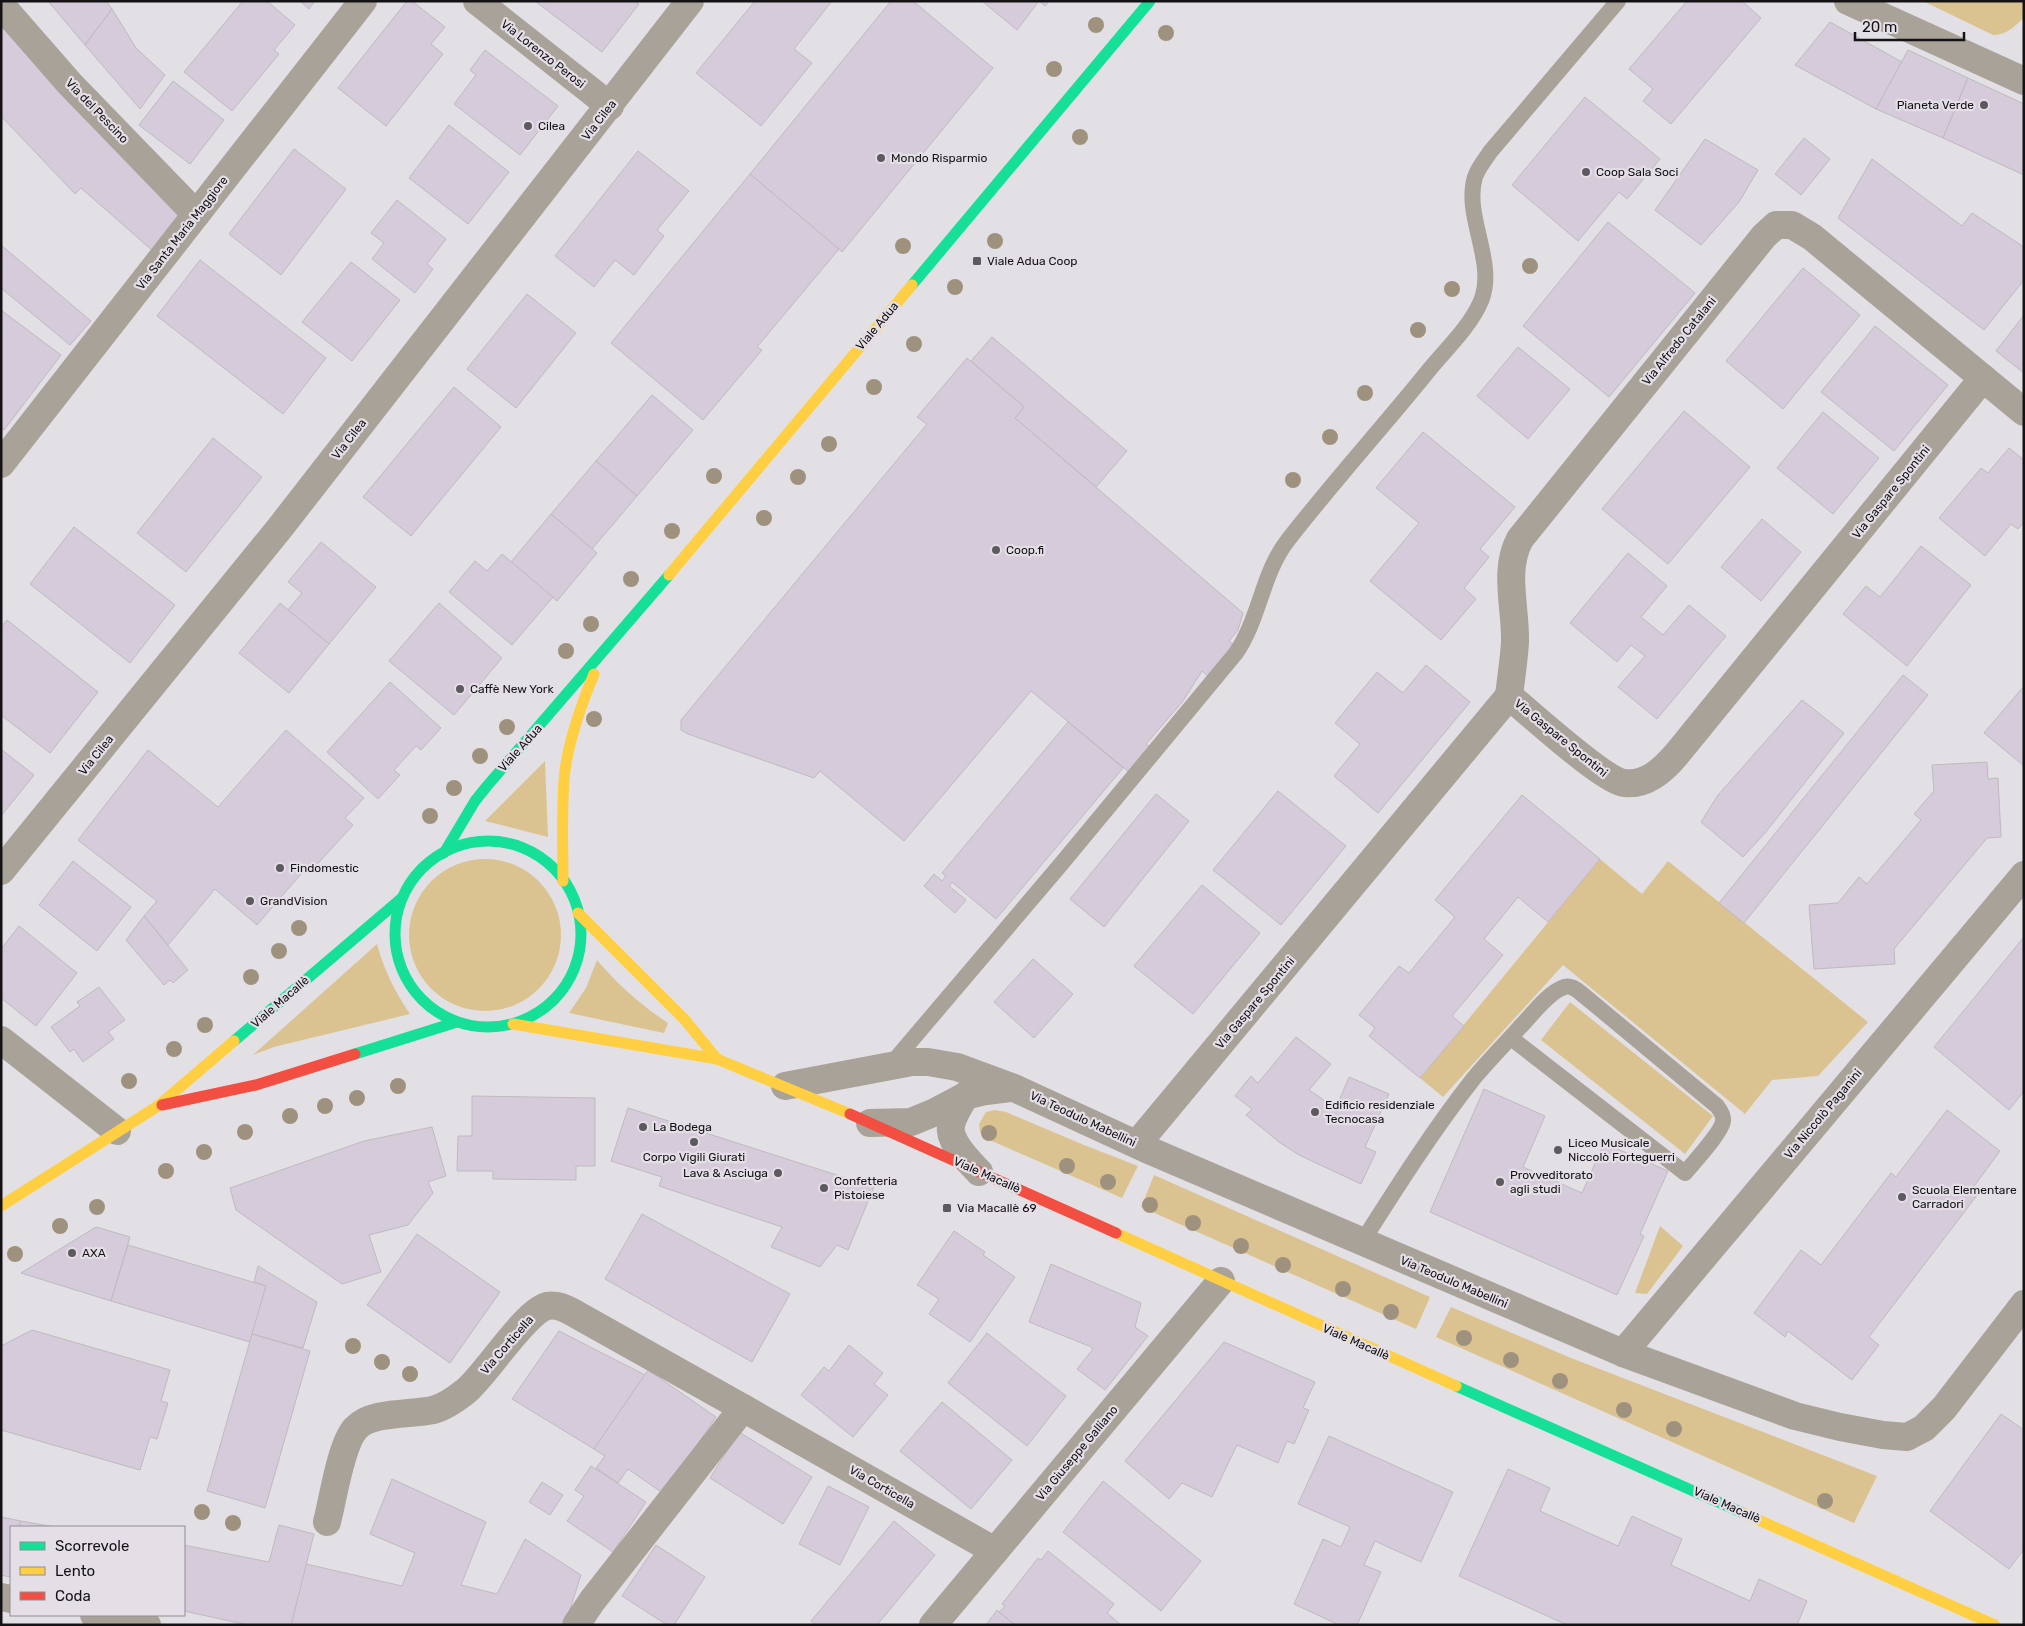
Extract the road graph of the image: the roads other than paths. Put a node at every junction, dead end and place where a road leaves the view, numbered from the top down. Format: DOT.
graph roads {
  1 [pos="363,1"];
  2 [pos="477,1"];
  3 [pos="690,1"];
  4 [pos="1150,1"];
  5 [pos="1618,1"];
  6 [pos="1848,1"];
  7 [pos="1,4"];
  8 [pos="2019,71"];
  9 [pos="610,106"];
  10 [pos="196,214"];
  11 [pos="1983,378"];
  12 [pos="2024,412"];
  13 [pos="1,464"];
  14 [pos="605,651"];
  15 [pos="1509,696"];
  16 [pos="444,853"];
  17 [pos="1,871"];
  18 [pos="2024,875"];
  19 [pos="562,880"];
  20 [pos="402,898"];
  21 [pos="578,913"];
  22 [pos="457,1022"];
  23 [pos="513,1024"];
  24 [pos="1511,1038"];
  25 [pos="1,1040"];
  26 [pos="899,1055"];
  27 [pos="717,1059"];
  28 [pos="785,1086"];
  29 [pos="1014,1088"];
  30 [pos="965,1096"];
  31 [pos="158,1106"];
  32 [pos="870,1123"];
  33 [pos="117,1131"];
  34 [pos="1137,1144"];
  35 [pos="979,1172"];
  36 [pos="1,1206"];
  37 [pos="1362,1242"];
  38 [pos="1221,1281"];
  39 [pos="2024,1304"];
  40 [pos="1623,1353"];
  41 [pos="743,1408"];
  42 [pos="327,1522"];
  43 [pos="995,1551"];
  44 [pos="99,1616"];
  45 [pos="147,1625"];
  46 [pos="576,1625"];
  47 [pos="933,1625"];
  48 [pos="1995,1625"];
  1 -- 10 [label="street, Via Santa Maria Maggiore"];
  2 -- 9 [label="street, Via Lorenzo Perosi"];
  3 -- 9 [label="street, Via Cilea"];
  4 -- 14 [label="main road, Viale Adua"];
  5 -- 26 [label="lane"];
  6 -- 8 [label="street"];
  7 -- 10 [label="street, Via del Pescino"];
  9 -- 17 [label="street, Via Cilea"];
  10 -- 13 [label="street, Via Santa Maria Maggiore"];
  11 -- 12 [label="street"];
  11 -- 15 [label="street, Via Gaspare Spontini"];
  11 -- 15 [label="street, Via Alfredo Catalani"];
  14 -- 16 [label="main road, Viale Adua"];
  14 -- 19 [label="main road, Viale Adua"];
  15 -- 34 [label="street, Via Gaspare Spontini"];
  16 -- 19 [label="main road"];
  16 -- 20 [label="main road"];
  18 -- 40 [label="street, Via Niccolò Paganini"];
  19 -- 21 [label="main road"];
  20 -- 22 [label="main road"];
  20 -- 31 [label="main road, Viale Macallè"];
  21 -- 23 [label="main road"];
  21 -- 27 [label="main road, Viale Macallè"];
  22 -- 23 [label="main road"];
  22 -- 31 [label="main road, Viale Macallè"];
  23 -- 27 [label="main road, Viale Macallè"];
  24 -- 24 [label="lane"];
  24 -- 37 [label="lane"];
  25 -- 33 [label="street"];
  27 -- 28 [label="main road, Viale Macallè"];
  28 -- 29 [label="street, Via Teodulo Mabellini"];
  28 -- 32 [label="main road, Viale Macallè"];
  29 -- 30 [label="street, Via Teodulo Mabellini"];
  29 -- 34 [label="street, Via Teodulo Mabellini"];
  30 -- 32 [label="street, Via Teodulo Mabellini"];
  30 -- 35 [label="street"];
  31 -- 33 [label="main road, Viale Macallè"];
  32 -- 35 [label="main road, Viale Macallè"];
  33 -- 36 [label="main road, Viale Macallè"];
  34 -- 37 [label="street, Via Teodulo Mabellini"];
  35 -- 38 [label="main road, Viale Macallè"];
  37 -- 40 [label="street, Via Teodulo Mabellini"];
  38 -- 43 [label="street, Via Giuseppe Galliano"];
  38 -- 48 [label="main road, Viale Macallè"];
  39 -- 40 [label="street, Via Teodulo Mabellini"];
  41 -- 42 [label="street, Via Corticella"];
  41 -- 43 [label="street, Via Corticella"];
  41 -- 46 [label="street"];
  43 -- 47 [label="street, Via Giuseppe Galliano"];
  44 -- 45 [label="street"];
}
